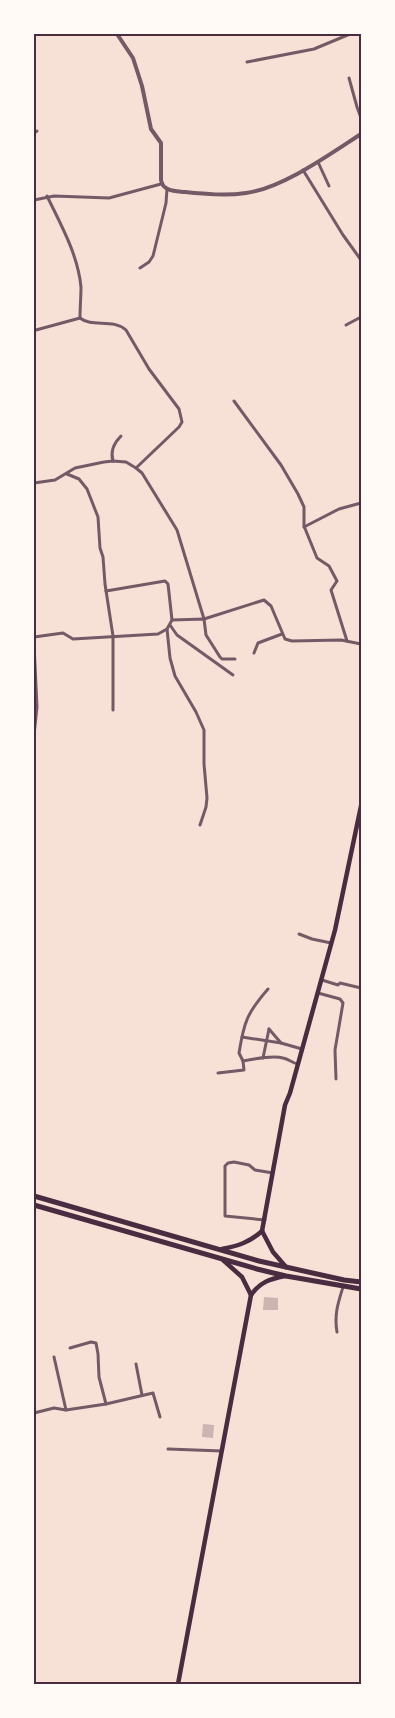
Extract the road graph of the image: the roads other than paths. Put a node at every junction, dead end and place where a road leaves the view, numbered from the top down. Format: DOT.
graph roads {
  1 [pos="117,34"];
  2 [pos="350,34"];
  3 [pos="247,62"];
  4 [pos="349,78"];
  5 [pos="361,118"];
  6 [pos="361,134"];
  7 [pos="318,162"];
  8 [pos="303,170"];
  9 [pos="161,184"];
  10 [pos="329,186"];
  11 [pos="167,190"];
  12 [pos="47,196"];
  13 [pos="34,200"];
  14 [pos="361,260"];
  15 [pos="140,268"];
  16 [pos="361,317"];
  17 [pos="80,318"];
  18 [pos="346,325"];
  19 [pos="36,330"];
  20 [pos="234,401"];
  21 [pos="121,436"];
  22 [pos="114,461"];
  23 [pos="137,469"];
  24 [pos="66,473"];
  25 [pos="34,483"];
  26 [pos="361,503"];
  27 [pos="304,527"];
  28 [pos="106,590"];
  29 [pos="204,619"];
  30 [pos="172,620"];
  31 [pos="170,625"];
  32 [pos="167,629"];
  33 [pos="282,634"];
  34 [pos="113,636"];
  35 [pos="34,637"];
  36 [pos="347,641"];
  37 [pos="34,644"];
  38 [pos="361,644"];
  39 [pos="254,653"];
  40 [pos="235,659"];
  41 [pos="233,675"];
  42 [pos="113,710"];
  43 [pos="34,735"];
  44 [pos="361,806"];
  45 [pos="200,825"];
  46 [pos="299,934"];
  47 [pos="331,943"];
  48 [pos="322,980"];
  49 [pos="361,988"];
  50 [pos="268,989"];
  51 [pos="318,993"];
  52 [pos="242,1037"];
  53 [pos="266,1041"];
  54 [pos="281,1043"];
  55 [pos="302,1049"];
  56 [pos="263,1058"];
  57 [pos="243,1060"];
  58 [pos="298,1064"];
  59 [pos="218,1073"];
  60 [pos="336,1078"];
  61 [pos="273,1174"];
  62 [pos="34,1196"];
  63 [pos="34,1205"];
  64 [pos="75,1208"];
  65 [pos="74,1217"];
  66 [pos="265,1220"];
  67 [pos="262,1231"];
  68 [pos="220,1250"];
  69 [pos="220,1257"];
  70 [pos="288,1268"];
  71 [pos="286,1276"];
  72 [pos="361,1282"];
  73 [pos="343,1287"];
  74 [pos="361,1289"];
  75 [pos="251,1295"];
  76 [pos="337,1332"];
  77 [pos="70,1348"];
  78 [pos="54,1357"];
  79 [pos="136,1364"];
  80 [pos="142,1395"];
  81 [pos="106,1404"];
  82 [pos="66,1410"];
  83 [pos="34,1413"];
  84 [pos="160,1417"];
  85 [pos="168,1449"];
  86 [pos="222,1451"];
  87 [pos="178,1684"];
  1 -- 9 [label="street"];
  2 -- 3 [label="street"];
  4 -- 5 [label="street"];
  6 -- 7 [label="street"];
  7 -- 8 [label="street"];
  7 -- 10 [label="street"];
  8 -- 11 [label="street"];
  8 -- 14 [label="street"];
  9 -- 11 [label="street"];
  9 -- 12 [label="street"];
  11 -- 15 [label="street"];
  12 -- 13 [label="street"];
  12 -- 17 [label="street"];
  16 -- 18 [label="street"];
  17 -- 19 [label="street"];
  17 -- 23 [label="street"];
  20 -- 27 [label="street"];
  21 -- 22 [label="street"];
  22 -- 23 [label="street"];
  22 -- 24 [label="street"];
  23 -- 29 [label="street"];
  24 -- 25 [label="street"];
  24 -- 28 [label="street"];
  26 -- 27 [label="street"];
  27 -- 36 [label="street"];
  28 -- 30 [label="street"];
  28 -- 34 [label="street"];
  29 -- 30 [label="street"];
  29 -- 33 [label="street"];
  29 -- 40 [label="street"];
  30 -- 31 [label="street"];
  31 -- 32 [label="street"];
  31 -- 41 [label="street"];
  32 -- 34 [label="street"];
  32 -- 45 [label="street"];
  33 -- 36 [label="street"];
  33 -- 39 [label="street"];
  34 -- 35 [label="street"];
  34 -- 42 [label="street"];
  36 -- 38 [label="street"];
  37 -- 43 [label="street"];
  44 -- 47 [label="main road"];
  46 -- 47 [label="street"];
  47 -- 48 [label="main road"];
  48 -- 49 [label="street"];
  48 -- 51 [label="main road"];
  50 -- 52 [label="street"];
  51 -- 55 [label="main road"];
  51 -- 60 [label="street"];
  52 -- 53 [label="street"];
  52 -- 57 [label="street"];
  53 -- 54 [label="street"];
  53 -- 54 [label="street"];
  53 -- 56 [label="street"];
  54 -- 55 [label="street"];
  55 -- 58 [label="main road"];
  56 -- 57 [label="street"];
  56 -- 58 [label="street"];
  57 -- 59 [label="street"];
  58 -- 61 [label="main road"];
  61 -- 66 [label="main road"];
  61 -- 66 [label="street"];
  62 -- 64 [label="main road"];
  63 -- 65 [label="main road"];
  64 -- 65 [label="main road"];
  64 -- 68 [label="main road"];
  65 -- 69 [label="main road"];
  66 -- 67 [label="main road"];
  67 -- 68 [label="main road"];
  67 -- 70 [label="main road"];
  68 -- 70 [label="main road"];
  69 -- 71 [label="main road"];
  69 -- 75 [label="main road"];
  70 -- 72 [label="main road"];
  71 -- 73 [label="main road"];
  71 -- 75 [label="main road"];
  73 -- 74 [label="main road"];
  73 -- 76 [label="street"];
  75 -- 86 [label="main road"];
  77 -- 81 [label="street"];
  78 -- 82 [label="street"];
  79 -- 80 [label="street"];
  80 -- 81 [label="street"];
  80 -- 84 [label="street"];
  81 -- 82 [label="street"];
  82 -- 83 [label="street"];
  85 -- 86 [label="street"];
  86 -- 87 [label="main road"];
}
